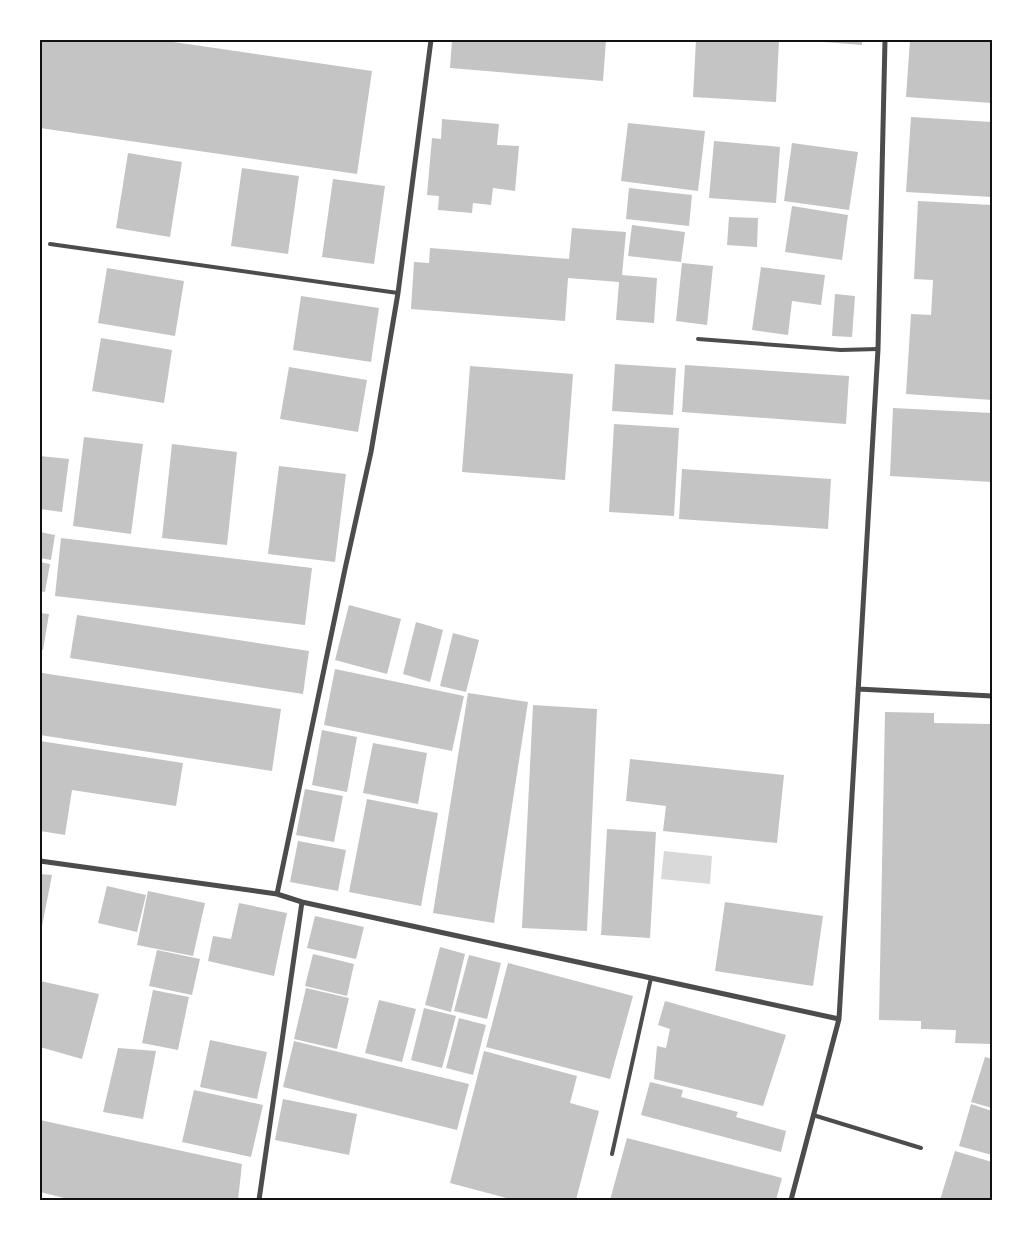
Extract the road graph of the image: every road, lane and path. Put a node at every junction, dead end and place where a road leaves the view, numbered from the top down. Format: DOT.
graph roads {
  1 [pos="431,40"];
  2 [pos="886,40"];
  3 [pos="50,244"];
  4 [pos="398,293"];
  5 [pos="698,339"];
  6 [pos="878,349"];
  7 [pos="858,689"];
  8 [pos="992,696"];
  9 [pos="40,861"];
  10 [pos="277,894"];
  11 [pos="302,902"];
  12 [pos="651,978"];
  13 [pos="839,1019"];
  14 [pos="813,1115"];
  15 [pos="921,1148"];
  16 [pos="612,1154"];
  17 [pos="259,1200"];
  18 [pos="791,1200"];
  1 -- 4 [label="street"];
  2 -- 6 [label="street"];
  3 -- 4 [label="lane"];
  4 -- 10 [label="street"];
  5 -- 6 [label="lane"];
  6 -- 7 [label="street"];
  7 -- 8 [label="street"];
  7 -- 13 [label="street"];
  9 -- 10 [label="street"];
  10 -- 11 [label="street"];
  11 -- 12 [label="street"];
  11 -- 17 [label="street"];
  12 -- 13 [label="street"];
  12 -- 16 [label="lane"];
  13 -- 14 [label="street"];
  14 -- 15 [label="lane"];
  14 -- 18 [label="street"];
}
